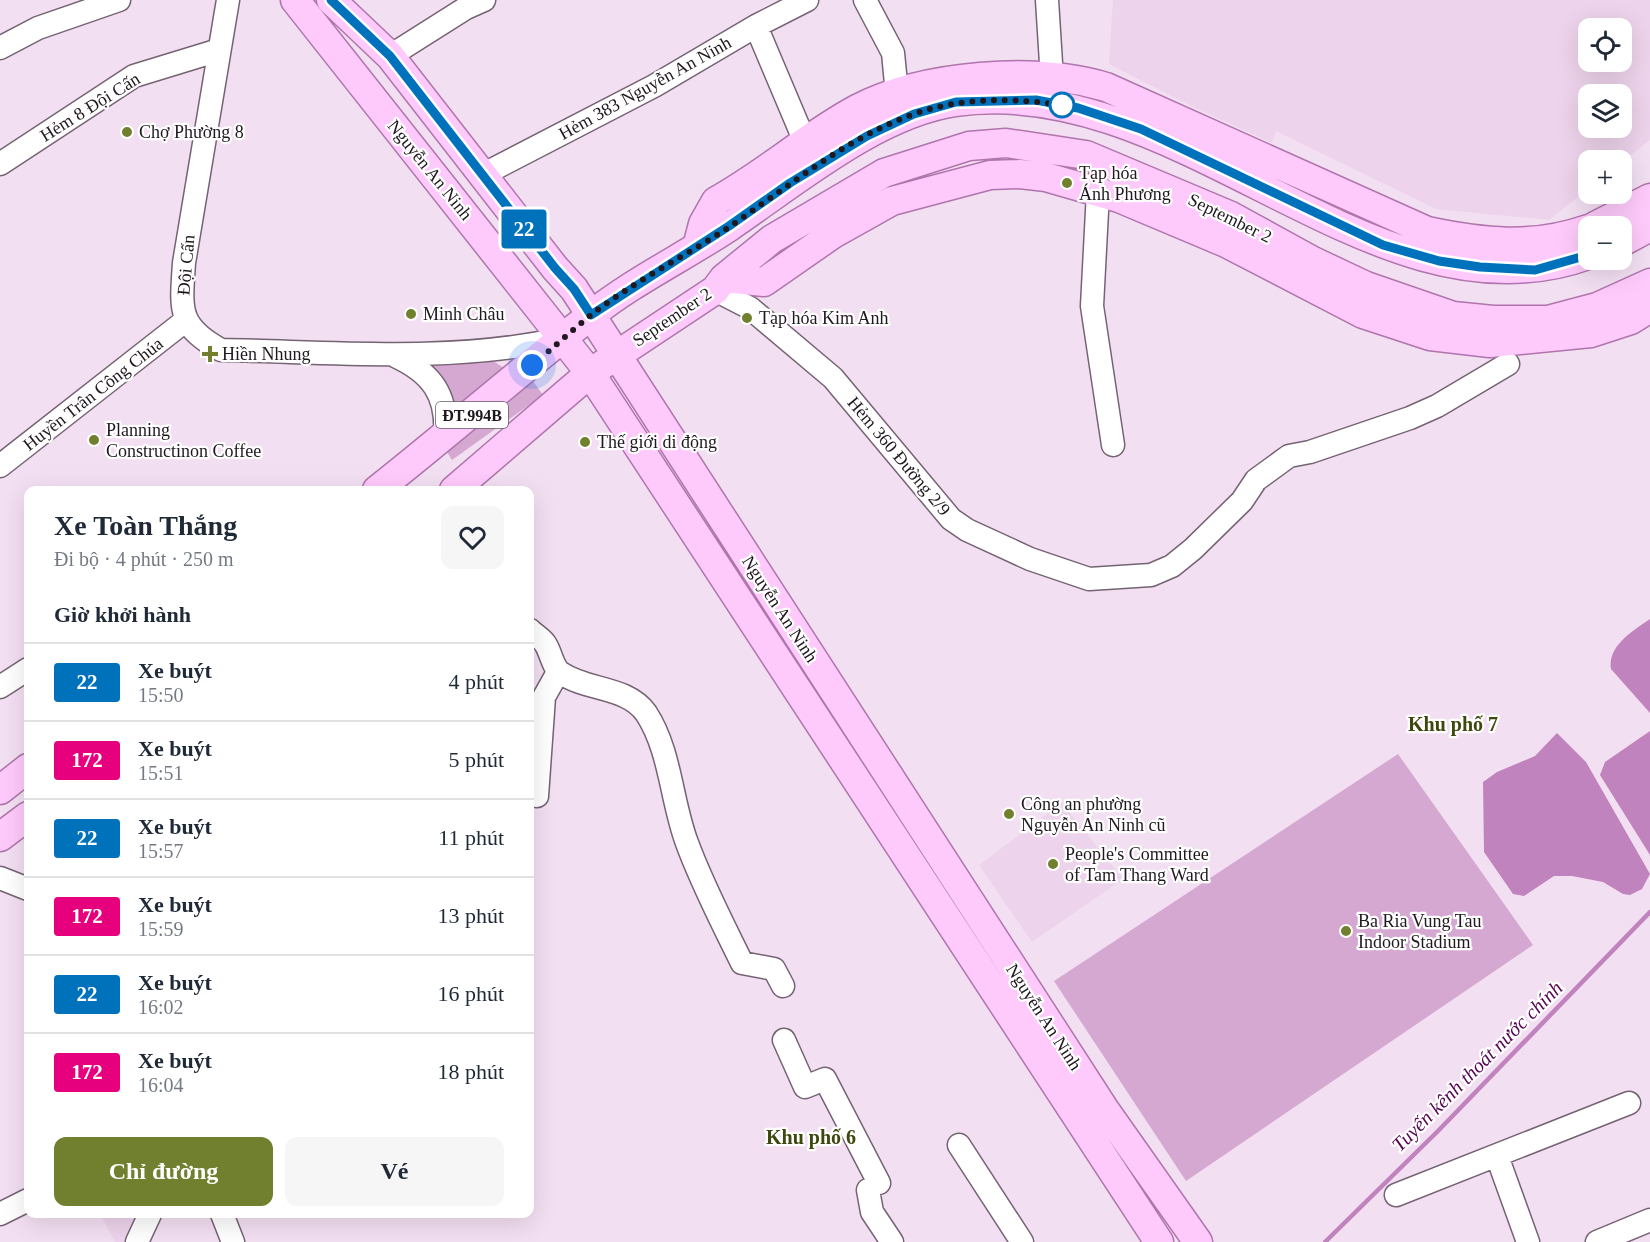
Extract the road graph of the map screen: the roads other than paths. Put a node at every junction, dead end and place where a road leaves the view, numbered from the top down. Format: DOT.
graph roads {
  1 [pos="119,0"];
  2 [pos="228,0"];
  3 [pos="295,0"];
  4 [pos="332,0"];
  5 [pos="484,0"];
  6 [pos="807,0"];
  7 [pos="865,0"];
  8 [pos="1047,0"];
  9 [pos="756,26"];
  10 [pos="0,48"];
  11 [pos="219,50"];
  12 [pos="390,56"];
  13 [pos="1052,79"];
  14 [pos="897,94"];
  15 [pos="805,142"];
  16 [pos="0,164"];
  17 [pos="483,175"];
  18 [pos="1098,192"];
  19 [pos="1650,198"];
  20 [pos="1615,216"];
  21 [pos="1650,227"];
  22 [pos="1578,232"];
  23 [pos="1632,237"];
  24 [pos="697,247"];
  25 [pos="1578,258"];
  26 [pos="1650,283"];
  27 [pos="719,284"];
  28 [pos="1650,308"];
  29 [pos="591,315"];
  30 [pos="185,321"];
  31 [pos="565,338"];
  32 [pos="617,354"];
  33 [pos="394,355"];
  34 [pos="1508,364"];
  35 [pos="590,373"];
  36 [pos="445,437"];
  37 [pos="1113,445"];
  38 [pos="0,466"];
  39 [pos="382,486"];
  40 [pos="459,486"];
  41 [pos="534,633"];
  42 [pos="24,672"];
  43 [pos="558,672"];
  44 [pos="0,687"];
  45 [pos="24,771"];
  46 [pos="0,790"];
  47 [pos="537,796"];
  48 [pos="24,819"];
  49 [pos="0,837"];
  50 [pos="0,878"];
  51 [pos="24,887"];
  52 [pos="783,986"];
  53 [pos="784,1040"];
  54 [pos="1629,1103"];
  55 [pos="1105,1110"];
  56 [pos="1082,1126"];
  57 [pos="959,1144"];
  58 [pos="1497,1156"];
  59 [pos="1395,1195"];
  60 [pos="24,1202"];
  61 [pos="1,1211"];
  62 [pos="148,1218"];
  63 [pos="224,1218"];
  64 [pos="1650,1220"];
  65 [pos="137,1242"];
  66 [pos="233,1242"];
  67 [pos="892,1242"];
  68 [pos="1022,1242"];
  69 [pos="1159,1242"];
  70 [pos="1198,1242"];
  71 [pos="1528,1242"];
  72 [pos="1597,1242"];
  1 -- 10 [label="street"];
  2 -- 11 [label="street, Đội Cấn"];
  3 -- 31 [label="main road, Nguyễn An Ninh"];
  4 -- 12 [label="main road, Nguyễn An Ninh"];
  5 -- 12 [label="street"];
  6 -- 9 [label="street, Hẻm 383 Nguyễn An Ninh"];
  7 -- 14 [label="street"];
  8 -- 13 [label="street"];
  9 -- 15 [label="street"];
  9 -- 17 [label="street, Hẻm 383 Nguyễn An Ninh"];
  11 -- 16 [label="street, Hẻm 8 Đội Cấn"];
  11 -- 30 [label="street, Đội Cấn"];
  12 -- 17 [label="main road, Nguyễn An Ninh"];
  13 -- 14 [label="main road"];
  13 -- 22 [label="main road"];
  14 -- 15 [label="main road"];
  15 -- 24 [label="main road"];
  17 -- 29 [label="main road, Nguyễn An Ninh"];
  18 -- 27 [label="main road, September 2"];
  18 -- 28 [label="main road, September 2"];
  18 -- 37 [label="street"];
  19 -- 20 [label="main road"];
  21 -- 23 [label="main road"];
  24 -- 25 [label="main road, ĐT.994B"];
  24 -- 27 [label="main road"];
  24 -- 29 [label="main road, ĐT.994B"];
  26 -- 27 [label="main road, September 2 / ĐT.994B"];
  27 -- 32 [label="main road, September 2 / ĐT.994B"];
  27 -- 34 [label="street, Hẻm 360 Đường 2/9"];
  29 -- 31 [label="main road, ĐT.994B"];
  29 -- 32 [label="main road, Nguyễn An Ninh"];
  30 -- 33 [label="street, Đội Cấn"];
  30 -- 38 [label="street, Huyền Trân Công Chúa"];
  31 -- 33 [label="street, Đội Cấn"];
  31 -- 35 [label="main road, Nguyễn An Ninh"];
  31 -- 36 [label="main road, ĐT.994B"];
  32 -- 35 [label="main road, ĐT.994B"];
  32 -- 55 [label="main road, Nguyễn An Ninh"];
  33 -- 36 [label="street"];
  35 -- 40 [label="main road, ĐT.994B"];
  35 -- 56 [label="main road, Nguyễn An Ninh"];
  36 -- 39 [label="main road, ĐT.994B"];
  41 -- 43 [label="street"];
  42 -- 44 [label="street"];
  43 -- 47 [label="street"];
  43 -- 52 [label="street"];
  45 -- 46 [label="main road"];
  48 -- 49 [label="main road"];
  50 -- 51 [label="street"];
  53 -- 67 [label="street"];
  54 -- 58 [label="street"];
  55 -- 56 [label="main road"];
  55 -- 70 [label="main road, Nguyễn An Ninh"];
  56 -- 69 [label="main road, Nguyễn An Ninh"];
  57 -- 68 [label="street"];
  58 -- 59 [label="street"];
  58 -- 71 [label="street"];
  60 -- 61 [label="street"];
  62 -- 65 [label="street"];
  63 -- 66 [label="street"];
  64 -- 72 [label="street"];
}
